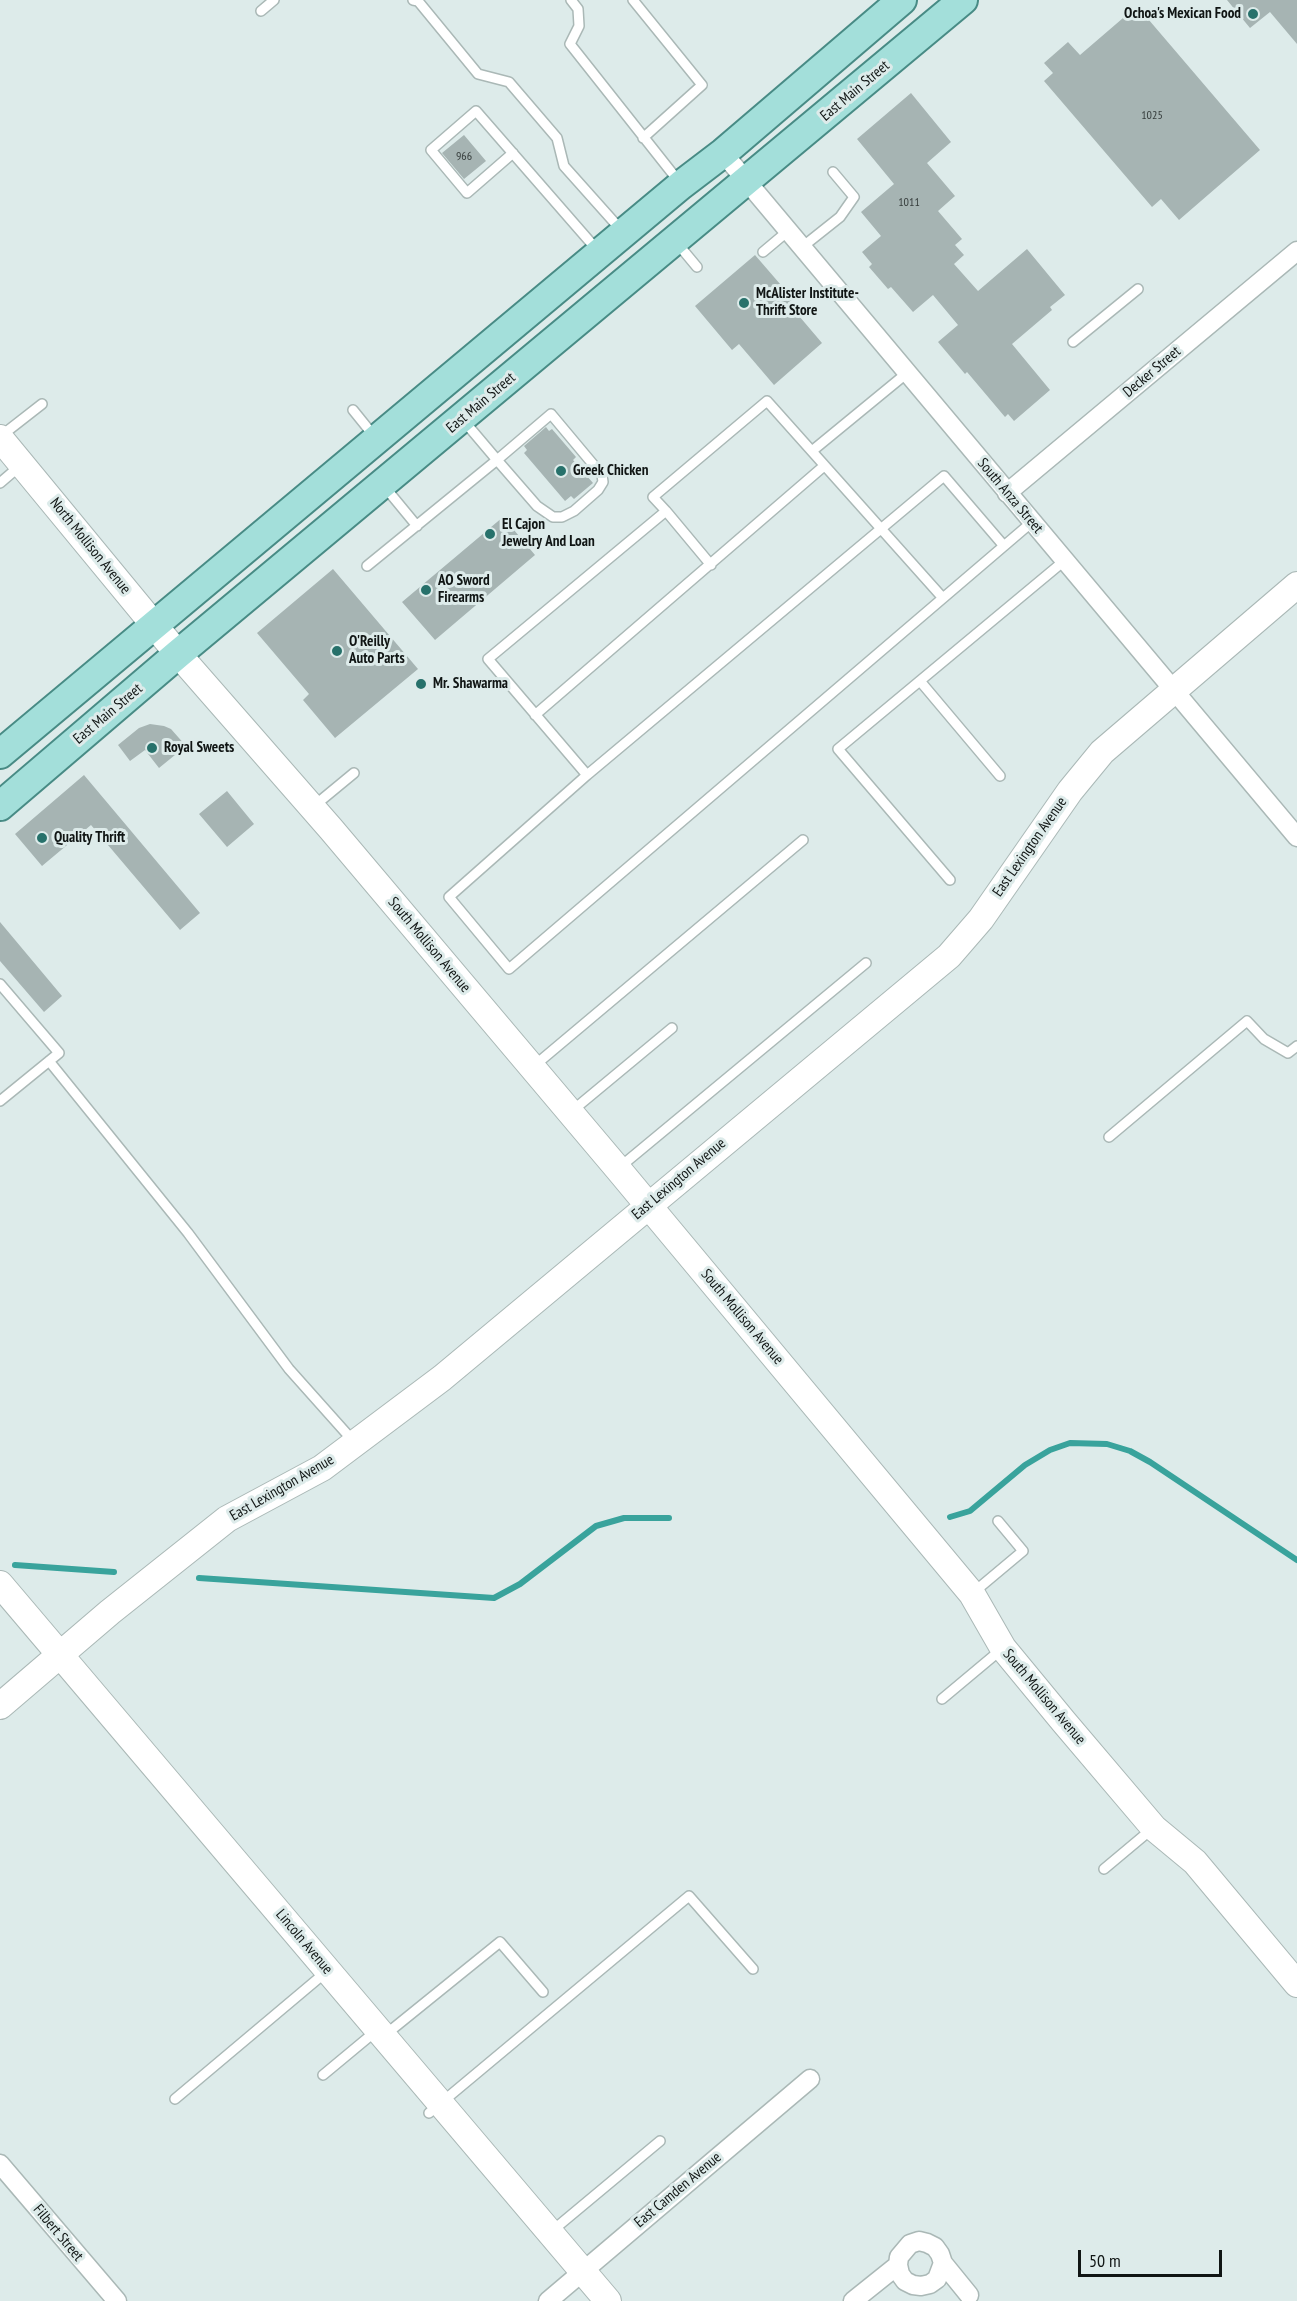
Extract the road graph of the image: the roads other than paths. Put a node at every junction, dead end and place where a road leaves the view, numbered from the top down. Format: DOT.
graph roads {
  1 [pos="274,0"];
  2 [pos="417,0"];
  3 [pos="572,0"];
  4 [pos="633,0"];
  5 [pos="902,0"];
  6 [pos="963,0"];
  7 [pos="261,11"];
  8 [pos="643,138"];
  9 [pos="513,153"];
  10 [pos="723,153"];
  11 [pos="833,172"];
  12 [pos="747,182"];
  13 [pos="681,185"];
  14 [pos="788,231"];
  15 [pos="624,233"];
  16 [pos="676,241"];
  17 [pos="801,248"];
  18 [pos="1297,251"];
  19 [pos="763,252"];
  20 [pos="600,253"];
  21 [pos="697,267"];
  22 [pos="1138,289"];
  23 [pos="1073,342"];
  24 [pos="907,373"];
  25 [pos="42,404"];
  26 [pos="352,410"];
  27 [pos="462,419"];
  28 [pos="0,438"];
  29 [pos="377,439"];
  30 [pos="812,451"];
  31 [pos="497,459"];
  32 [pos="22,464"];
  33 [pos="824,466"];
  34 [pos="0,483"];
  35 [pos="382,485"];
  36 [pos="1007,493"];
  37 [pos="666,511"];
  38 [pos="1032,522"];
  39 [pos="417,526"];
  40 [pos="879,529"];
  41 [pos="1004,546"];
  42 [pos="1064,561"];
  43 [pos="711,565"];
  44 [pos="367,566"];
  45 [pos="1297,585"];
  46 [pos="942,597"];
  47 [pos="154,625"];
  48 [pos="178,654"];
  49 [pos="920,681"];
  50 [pos="1173,690"];
  51 [pos="536,715"];
  52 [pos="0,754"];
  53 [pos="354,773"];
  54 [pos="587,776"];
  55 [pos="1000,776"];
  56 [pos="0,806"];
  57 [pos="312,808"];
  58 [pos="1297,837"];
  59 [pos="803,840"];
  60 [pos="950,880"];
  61 [pos="866,963"];
  62 [pos="0,984"];
  63 [pos="672,1028"];
  64 [pos="1297,1046"];
  65 [pos="49,1060"];
  66 [pos="532,1068"];
  67 [pos="0,1101"];
  68 [pos="570,1113"];
  69 [pos="1108,1137"];
  70 [pos="618,1169"];
  71 [pos="648,1205"];
  72 [pos="355,1443"];
  73 [pos="998,1521"];
  74 [pos="0,1584"];
  75 [pos="972,1594"];
  76 [pos="1003,1648"];
  77 [pos="60,1656"];
  78 [pos="942,1699"];
  79 [pos="0,1706"];
  80 [pos="1154,1828"];
  81 [pos="1104,1869"];
  82 [pos="753,1969"];
  83 [pos="328,1971"];
  84 [pos="1297,1984"];
  85 [pos="543,1992"];
  86 [pos="381,2033"];
  87 [pos="322,2075"];
  88 [pos="810,2079"];
  89 [pos="175,2099"];
  90 [pos="435,2108"];
  91 [pos="660,2141"];
  92 [pos="0,2164"];
  93 [pos="550,2233"];
  94 [pos="943,2262"];
  95 [pos="898,2265"];
  96 [pos="582,2271"];
  97 [pos="969,2295"];
  98 [pos="117,2301"];
  99 [pos="548,2301"];
  100 [pos="608,2301"];
  101 [pos="853,2301"];
  1 -- 7 [label="lane"];
  2 -- 15 [label="lane"];
  3 -- 8 [label="lane"];
  4 -- 8 [label="lane"];
  5 -- 10 [label="main road"];
  6 -- 12 [label="main road, East Main Street"];
  8 -- 13 [label="lane"];
  9 -- 9 [label="lane"];
  9 -- 20 [label="lane"];
  10 -- 12 [label="street, South Anza Street"];
  10 -- 13 [label="main road"];
  11 -- 17 [label="lane"];
  12 -- 14 [label="street, South Anza Street"];
  12 -- 16 [label="main road, East Main Street"];
  13 -- 15 [label="main road"];
  14 -- 17 [label="street, South Anza Street"];
  14 -- 19 [label="lane"];
  15 -- 20 [label="main road"];
  16 -- 21 [label="lane"];
  16 -- 27 [label="main road, East Main Street"];
  17 -- 24 [label="street, South Anza Street"];
  18 -- 36 [label="street, Decker Street"];
  20 -- 29 [label="main road"];
  22 -- 23 [label="lane"];
  24 -- 30 [label="lane"];
  24 -- 36 [label="street, South Anza Street"];
  25 -- 28 [label="lane"];
  26 -- 29 [label="lane"];
  27 -- 31 [label="lane"];
  27 -- 35 [label="main road, East Main Street"];
  28 -- 32 [label="street, North Mollison Avenue"];
  29 -- 47 [label="main road"];
  30 -- 33 [label="lane"];
  30 -- 37 [label="lane"];
  31 -- 31 [label="lane"];
  31 -- 39 [label="lane"];
  32 -- 34 [label="lane"];
  32 -- 47 [label="street, North Mollison Avenue"];
  33 -- 40 [label="lane"];
  33 -- 43 [label="lane"];
  35 -- 39 [label="lane"];
  35 -- 48 [label="main road, East Main Street"];
  36 -- 38 [label="street, South Anza Street"];
  37 -- 43 [label="lane"];
  37 -- 51 [label="lane"];
  38 -- 41 [label="lane"];
  38 -- 42 [label="street, South Anza Street"];
  39 -- 44 [label="lane"];
  40 -- 41 [label="lane"];
  40 -- 46 [label="lane"];
  40 -- 54 [label="lane"];
  41 -- 46 [label="lane"];
  42 -- 49 [label="lane"];
  42 -- 50 [label="street, South Anza Street"];
  43 -- 51 [label="lane"];
  45 -- 50 [label="street, East Lexington Avenue"];
  46 -- 54 [label="lane"];
  47 -- 48 [label="street, North Mollison Avenue"];
  47 -- 52 [label="main road"];
  48 -- 56 [label="main road, East Main Street"];
  48 -- 57 [label="street, South Mollison Avenue"];
  49 -- 55 [label="lane"];
  49 -- 60 [label="lane"];
  50 -- 58 [label="street, South Anza Street"];
  50 -- 71 [label="street, East Lexington Avenue"];
  51 -- 54 [label="lane"];
  53 -- 57 [label="lane"];
  57 -- 66 [label="street, South Mollison Avenue"];
  59 -- 66 [label="lane"];
  61 -- 70 [label="lane"];
  62 -- 65 [label="lane"];
  63 -- 68 [label="lane"];
  64 -- 69 [label="lane"];
  65 -- 67 [label="lane"];
  65 -- 72 [label="lane"];
  66 -- 68 [label="street, South Mollison Avenue"];
  68 -- 70 [label="street, South Mollison Avenue"];
  70 -- 71 [label="street, South Mollison Avenue"];
  71 -- 72 [label="street, East Lexington Avenue"];
  71 -- 75 [label="street, South Mollison Avenue"];
  72 -- 77 [label="street, East Lexington Avenue"];
  73 -- 75 [label="lane"];
  74 -- 77 [label="street, Lincoln Avenue"];
  75 -- 76 [label="street, South Mollison Avenue"];
  76 -- 78 [label="lane"];
  76 -- 80 [label="street, South Mollison Avenue"];
  77 -- 79 [label="street, East Lexington Avenue"];
  77 -- 83 [label="street, Lincoln Avenue"];
  80 -- 81 [label="lane"];
  80 -- 84 [label="street, South Mollison Avenue"];
  82 -- 90 [label="lane"];
  83 -- 86 [label="street, Lincoln Avenue"];
  83 -- 89 [label="lane"];
  85 -- 86 [label="lane"];
  86 -- 87 [label="lane"];
  86 -- 90 [label="street, Lincoln Avenue"];
  88 -- 96 [label="street, East Camden Avenue"];
  90 -- 93 [label="street, Lincoln Avenue"];
  91 -- 93 [label="lane"];
  92 -- 98 [label="street, Filbert Street"];
  93 -- 96 [label="street, Lincoln Avenue"];
  94 -- 95 [label="street"];
  94 -- 95 [label="street"];
  94 -- 97 [label="street"];
  95 -- 101 [label="street"];
  96 -- 99 [label="street, East Camden Avenue"];
  96 -- 100 [label="street, Lincoln Avenue"];
}
